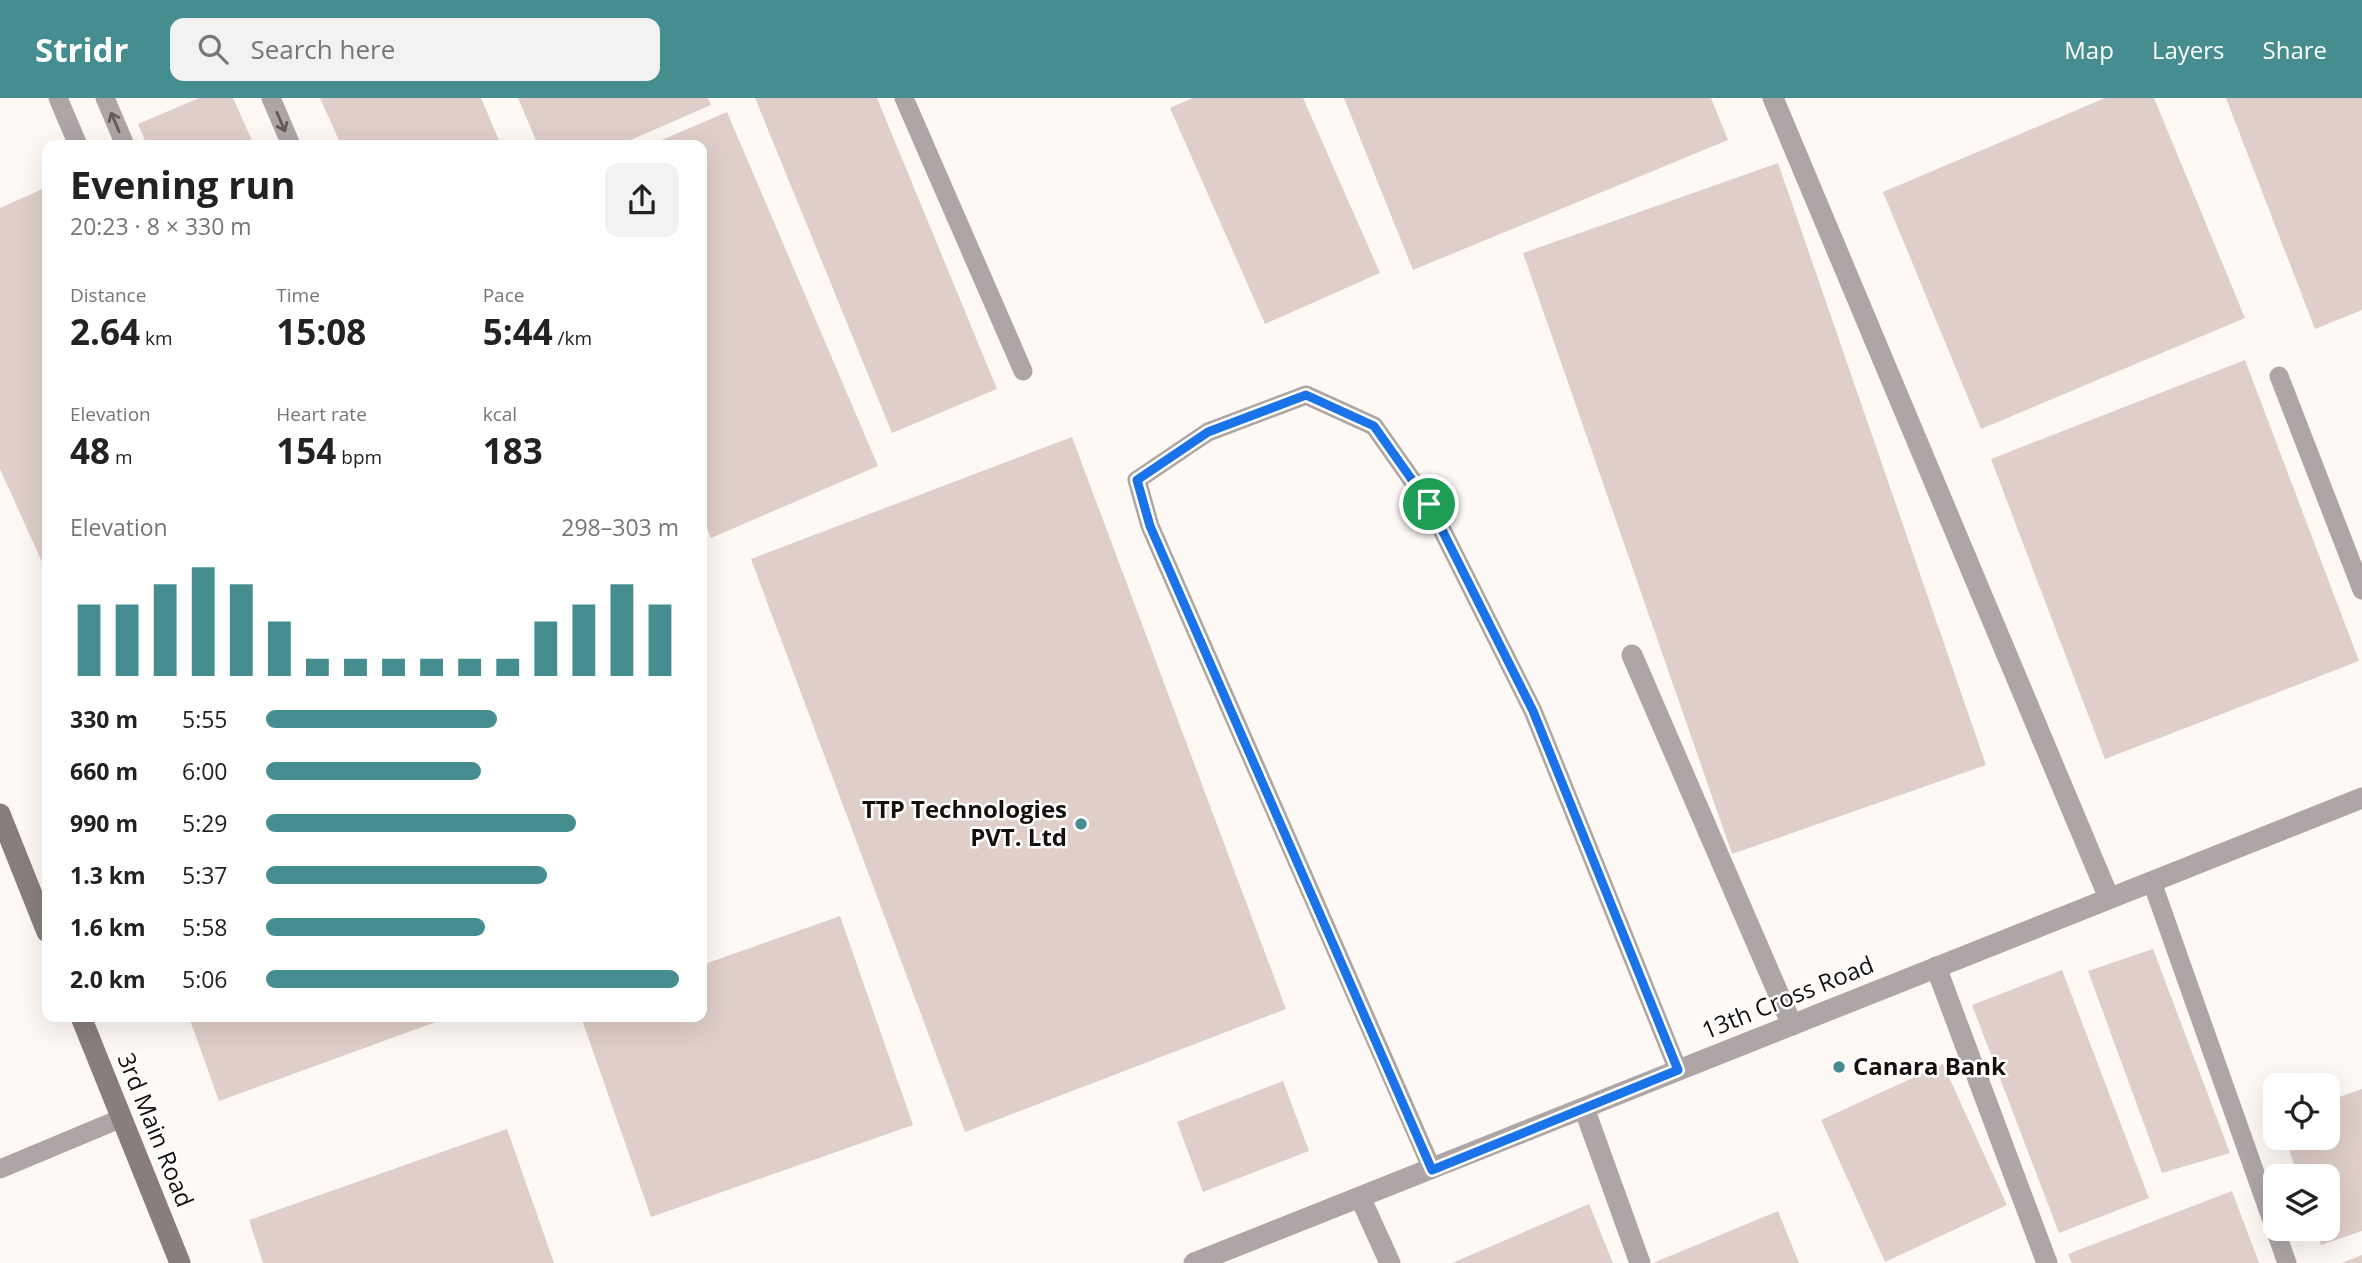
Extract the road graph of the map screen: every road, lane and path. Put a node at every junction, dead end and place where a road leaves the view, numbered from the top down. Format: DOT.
graph roads {
  1 [pos="58,98"];
  2 [pos="106,98"];
  3 [pos="271,98"];
  4 [pos="904,98"];
  5 [pos="1773,98"];
  6 [pos="76,140"];
  7 [pos="123,140"];
  8 [pos="289,140"];
  9 [pos="1023,372"];
  10 [pos="2279,376"];
  11 [pos="2362,590"];
  12 [pos="1632,655"];
  13 [pos="2362,798"];
  14 [pos="0,814"];
  15 [pos="2152,882"];
  16 [pos="2109,898"];
  17 [pos="42,919"];
  18 [pos="1936,967"];
  19 [pos="83,1022"];
  20 [pos="1792,1025"];
  21 [pos="1678,1070"];
  22 [pos="1584,1108"];
  23 [pos="122,1118"];
  24 [pos="0,1169"];
  25 [pos="1432,1170"];
  26 [pos="1360,1197"];
  27 [pos="180,1263"];
  28 [pos="1194,1263"];
  29 [pos="1390,1263"];
  30 [pos="1640,1263"];
  31 [pos="2047,1263"];
  32 [pos="2287,1263"];
  1 -- 6 [label="lane"];
  7 -- 2 [label="lane, one-way"];
  3 -- 8 [label="lane, one-way"];
  4 -- 9 [label="lane"];
  5 -- 16 [label="street"];
  10 -- 11 [label="lane"];
  12 -- 20 [label="street"];
  13 -- 15 [label="street, 13th Cross Road"];
  14 -- 17 [label="main road"];
  15 -- 16 [label="street, 13th Cross Road"];
  15 -- 32 [label="lane"];
  16 -- 18 [label="street, 13th Cross Road"];
  18 -- 20 [label="street, 13th Cross Road"];
  18 -- 31 [label="street"];
  19 -- 23 [label="main road, 3rd Main Road"];
  20 -- 21 [label="street, 13th Cross Road"];
  21 -- 22 [label="street, 13th Cross Road"];
  21 -- 25 [label="lane"];
  22 -- 25 [label="street, 13th Cross Road"];
  22 -- 30 [label="street"];
  23 -- 24 [label="lane"];
  23 -- 27 [label="main road, 3rd Main Road"];
  25 -- 26 [label="street, 13th Cross Road"];
  26 -- 28 [label="street, 13th Cross Road"];
  26 -- 29 [label="street"];
}
